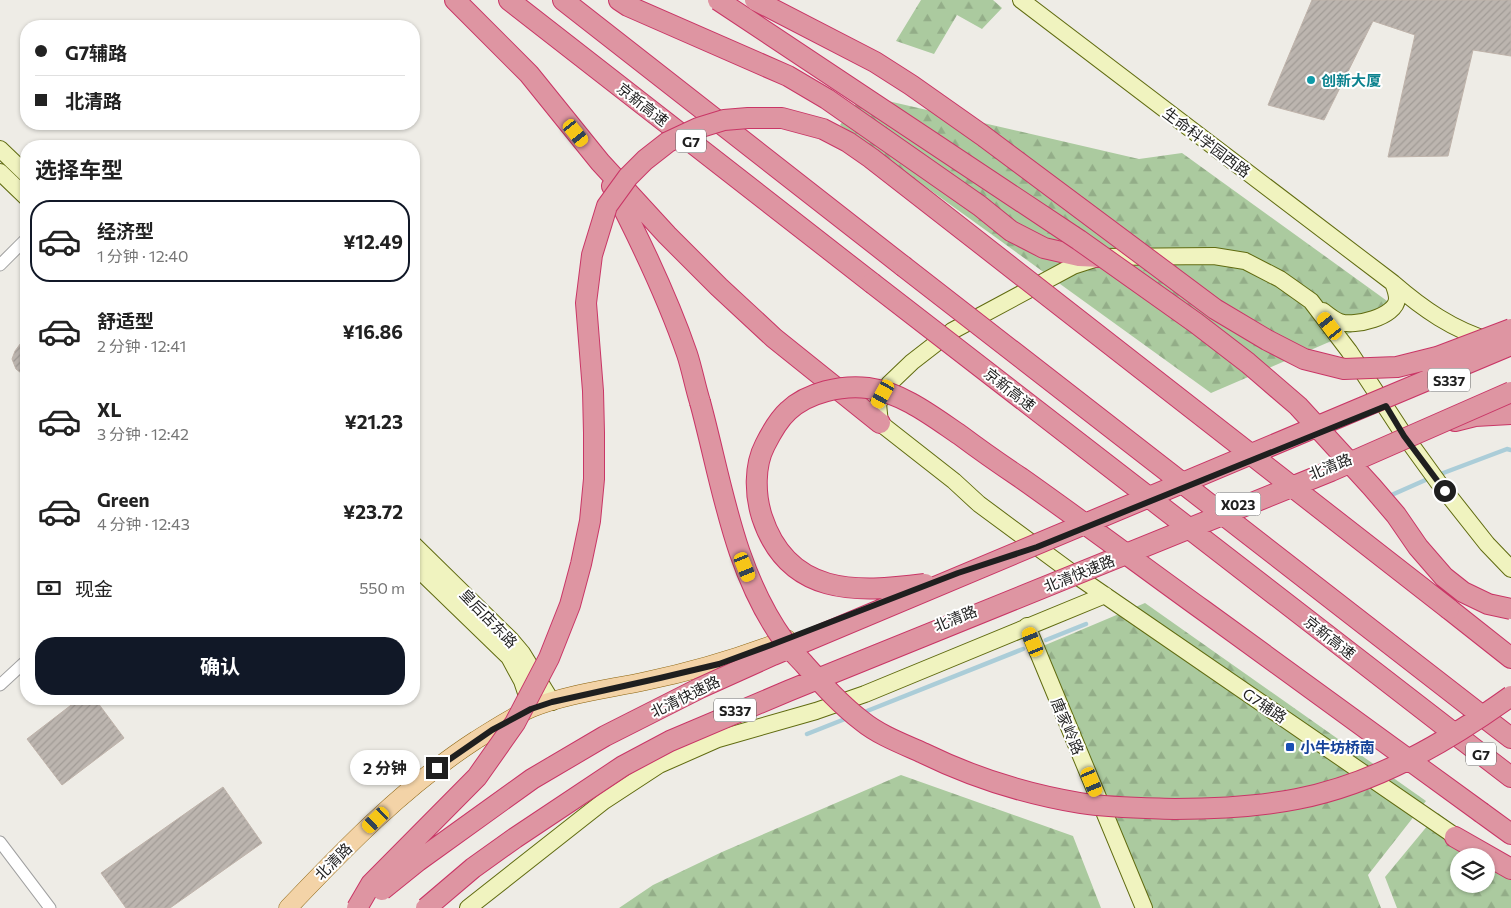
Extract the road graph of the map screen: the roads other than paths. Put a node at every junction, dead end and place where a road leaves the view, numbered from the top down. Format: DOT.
graph roads {
  1 [pos="455,0"];
  2 [pos="509,0"];
  3 [pos="562,0"];
  4 [pos="619,0"];
  5 [pos="718,0"];
  6 [pos="755,0"];
  7 [pos="1021,0"];
  8 [pos="0,149"];
  9 [pos="600,162"];
  10 [pos="20,168"];
  11 [pos="0,172"];
  12 [pos="20,191"];
  13 [pos="20,245"];
  14 [pos="1101,257"];
  15 [pos="0,265"];
  16 [pos="1393,283"];
  17 [pos="1311,300"];
  18 [pos="1511,329"];
  19 [pos="1511,346"];
  20 [pos="1511,354"];
  21 [pos="1511,391"];
  22 [pos="1386,406"];
  23 [pos="1511,414"];
  24 [pos="880,423"];
  25 [pos="1426,428"];
  26 [pos="1404,436"];
  27 [pos="1037,547"];
  28 [pos="420,551"];
  29 [pos="1511,569"];
  30 [pos="420,571"];
  31 [pos="1071,572"];
  32 [pos="954,579"];
  33 [pos="1105,595"];
  34 [pos="1511,609"];
  35 [pos="1027,626"];
  36 [pos="1511,658"];
  37 [pos="20,667"];
  38 [pos="0,685"];
  39 [pos="1511,696"];
  40 [pos="552,702"];
  41 [pos="531,709"];
  42 [pos="1511,738"];
  43 [pos="1511,777"];
  44 [pos="1511,834"];
  45 [pos="1455,837"];
  46 [pos="0,842"];
  47 [pos="1471,848"];
  48 [pos="1495,864"];
  49 [pos="1511,869"];
  50 [pos="1511,876"];
  51 [pos="50,908"];
  52 [pos="288,908"];
  53 [pos="357,908"];
  54 [pos="362,908"];
  55 [pos="426,908"];
  56 [pos="433,908"];
  57 [pos="468,908"];
  58 [pos="1144,908"];
  1 -- 9 [label="highway"];
  2 -- 43 [label="highway, 京新高速 / G7, bridge"];
  3 -- 42 [label="highway, 京新高速 / G7, bridge"];
  4 -- 14 [label="highway"];
  5 -- 34 [label="highway, bridge"];
  6 -- 18 [label="highway, bridge"];
  7 -- 16 [label="street, 生命科学园西路"];
  8 -- 10 [label="street"];
  9 -- 24 [label="highway"];
  9 -- 39 [label="highway, bridge"];
  11 -- 12 [label="street"];
  13 -- 15 [label="street"];
  14 -- 17 [label="street"];
  14 -- 24 [label="street"];
  16 -- 17 [label="street"];
  16 -- 19 [label="street, 生命科学园西路"];
  17 -- 22 [label="street"];
  19 -- 32 [label="highway, 北清快速路, bridge"];
  20 -- 22 [label="main road, 北清路 / S337"];
  21 -- 25 [label="highway, 北清快速路, bridge"];
  21 -- 26 [label="main road, 北清路 / S337"];
  22 -- 26 [label="street"];
  22 -- 27 [label="main road, 北清路 / S337"];
  23 -- 25 [label="highway, bridge"];
  24 -- 27 [label="street, G7辅路"];
  25 -- 55 [label="highway, 北清快速路, bridge"];
  26 -- 29 [label="street"];
  26 -- 31 [label="main road, 北清路 / X023"];
  27 -- 31 [label="street, G7辅路"];
  27 -- 40 [label="main road, 北清路 / S337"];
  28 -- 40 [label="street, 皇后店东路"];
  30 -- 41 [label="street, 皇后店东路"];
  31 -- 33 [label="street, G7辅路"];
  31 -- 56 [label="main road, 北清路 / S337"];
  32 -- 44 [label="highway, bridge"];
  32 -- 54 [label="highway, 北清快速路, bridge"];
  33 -- 35 [label="street"];
  33 -- 45 [label="street, G7辅路"];
  35 -- 57 [label="street"];
  35 -- 58 [label="street, 唐家岭路"];
  36 -- 53 [label="highway, bridge"];
  37 -- 38 [label="street"];
  40 -- 41 [label="main road, 北清路 / S337"];
  41 -- 52 [label="main road, 北清路 / S337"];
  45 -- 47 [label="street, G7辅路"];
  45 -- 49 [label="highway"];
  46 -- 51 [label="street"];
  48 -- 50 [label="street"];
}
